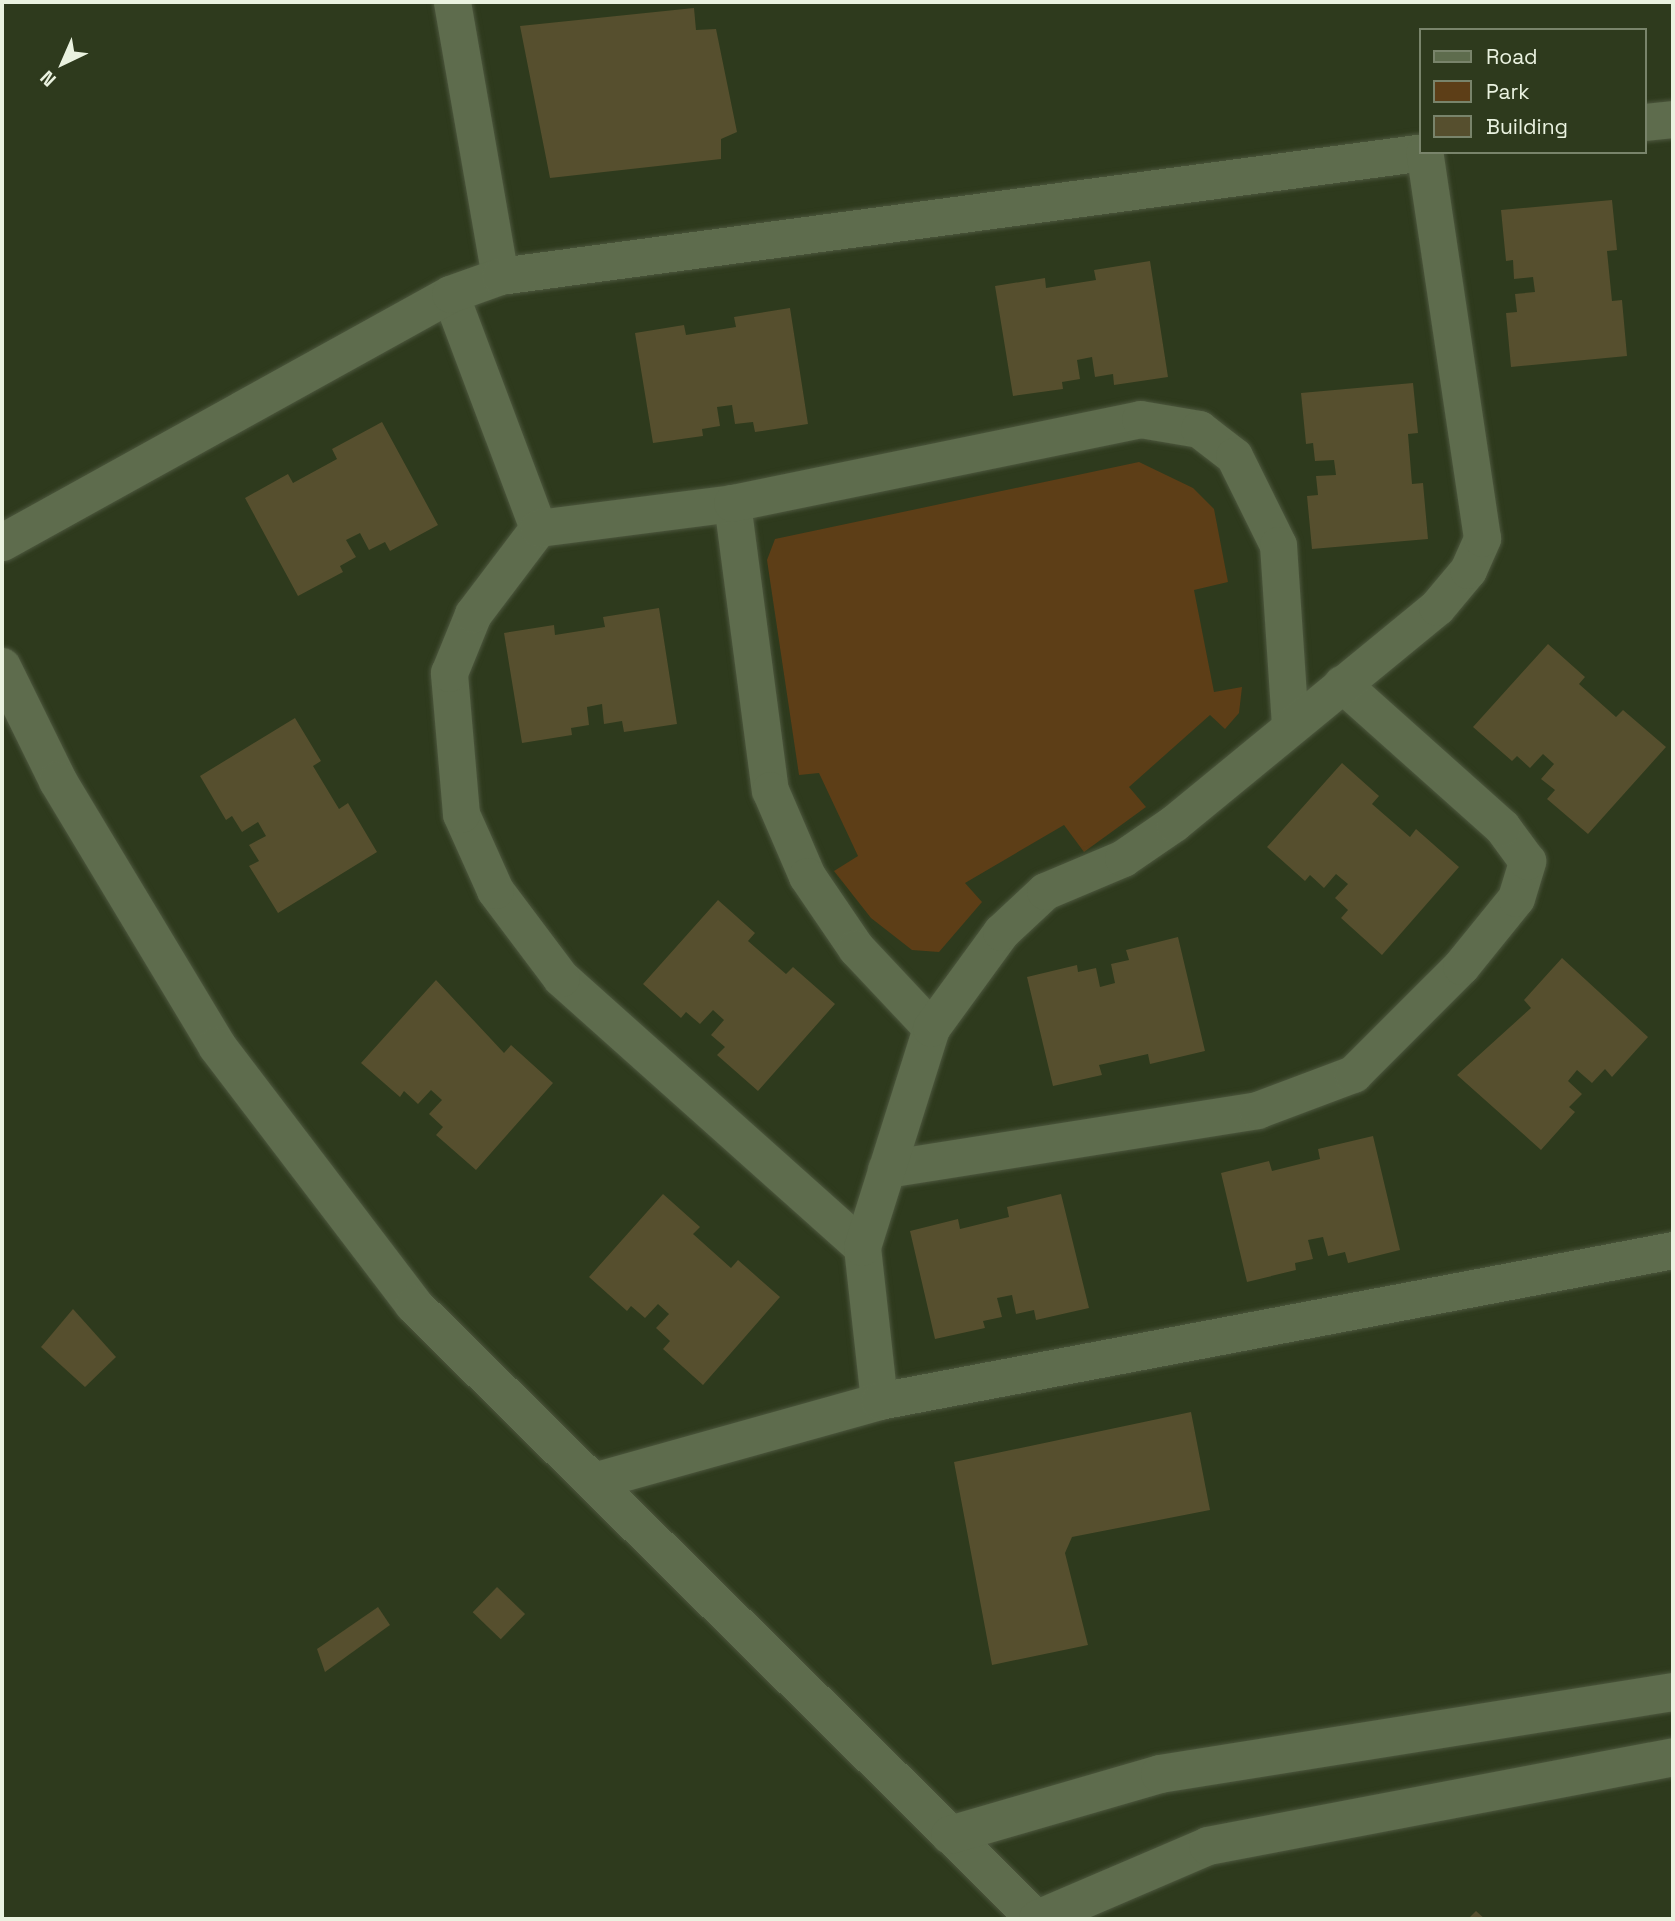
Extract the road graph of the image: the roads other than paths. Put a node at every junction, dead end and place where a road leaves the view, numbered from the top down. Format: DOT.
graph roads {
  1 [pos="452,2"];
  2 [pos="1673,119"];
  3 [pos="1647,122"];
  4 [pos="1420,153"];
  5 [pos="1424,154"];
  6 [pos="500,276"];
  7 [pos="450,294"];
  8 [pos="732,503"];
  9 [pos="538,528"];
  10 [pos="2,542"];
  11 [pos="2,667"];
  12 [pos="1342,684"];
  13 [pos="1290,726"];
  14 [pos="931,1028"];
  15 [pos="886,1169"];
  16 [pos="862,1247"];
  17 [pos="1673,1250"];
  18 [pos="879,1401"];
  19 [pos="593,1481"];
  20 [pos="1673,1692"];
  21 [pos="1673,1757"];
  22 [pos="950,1835"];
  23 [pos="1037,1919"];
  1 -- 6 [label="street"];
  2 -- 3 [label="street"];
  4 -- 6 [label="street"];
  5 -- 12 [label="street"];
  6 -- 7 [label="street"];
  7 -- 9 [label="street"];
  7 -- 10 [label="street"];
  8 -- 9 [label="street"];
  8 -- 13 [label="street"];
  8 -- 14 [label="street"];
  9 -- 16 [label="street"];
  11 -- 19 [label="main road"];
  12 -- 13 [label="street"];
  12 -- 15 [label="street"];
  13 -- 14 [label="street"];
  14 -- 15 [label="street"];
  15 -- 16 [label="street"];
  16 -- 18 [label="street"];
  17 -- 18 [label="street"];
  18 -- 19 [label="street"];
  19 -- 22 [label="main road"];
  20 -- 22 [label="main road"];
  21 -- 23 [label="main road"];
  22 -- 23 [label="main road"];
}
